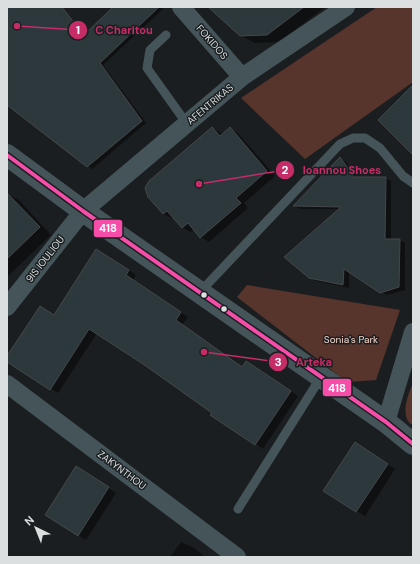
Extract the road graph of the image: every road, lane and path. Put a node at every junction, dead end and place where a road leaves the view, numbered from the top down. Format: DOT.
graph roads {
  1 [pos="181,7"];
  2 [pos="346,7"];
  3 [pos="166,35"];
  4 [pos="242,77"];
  5 [pos="187,124"];
  6 [pos="7,155"];
  7 [pos="413,183"];
  8 [pos="83,211"];
  9 [pos="200,293"];
  10 [pos="7,307"];
  11 [pos="413,332"];
  12 [pos="321,377"];
  13 [pos="7,384"];
  14 [pos="386,422"];
  15 [pos="413,444"];
  16 [pos="238,509"];
  17 [pos="236,557"];
  1 -- 4 [label="street, FOKIDOS"];
  2 -- 4 [label="street, AFENTRIKAS"];
  3 -- 5 [label="lane"];
  4 -- 5 [label="street, AFENTRIKAS"];
  5 -- 8 [label="street, AFENTRIKAS"];
  6 -- 8 [label="street"];
  7 -- 9 [label="lane"];
  8 -- 9 [label="street"];
  8 -- 10 [label="street, 9IS IOULIOU"];
  9 -- 12 [label="street"];
  11 -- 14 [label="street"];
  12 -- 14 [label="street"];
  12 -- 16 [label="lane"];
  13 -- 17 [label="street, ZAKYNTHOU"];
  14 -- 15 [label="street"];
}
